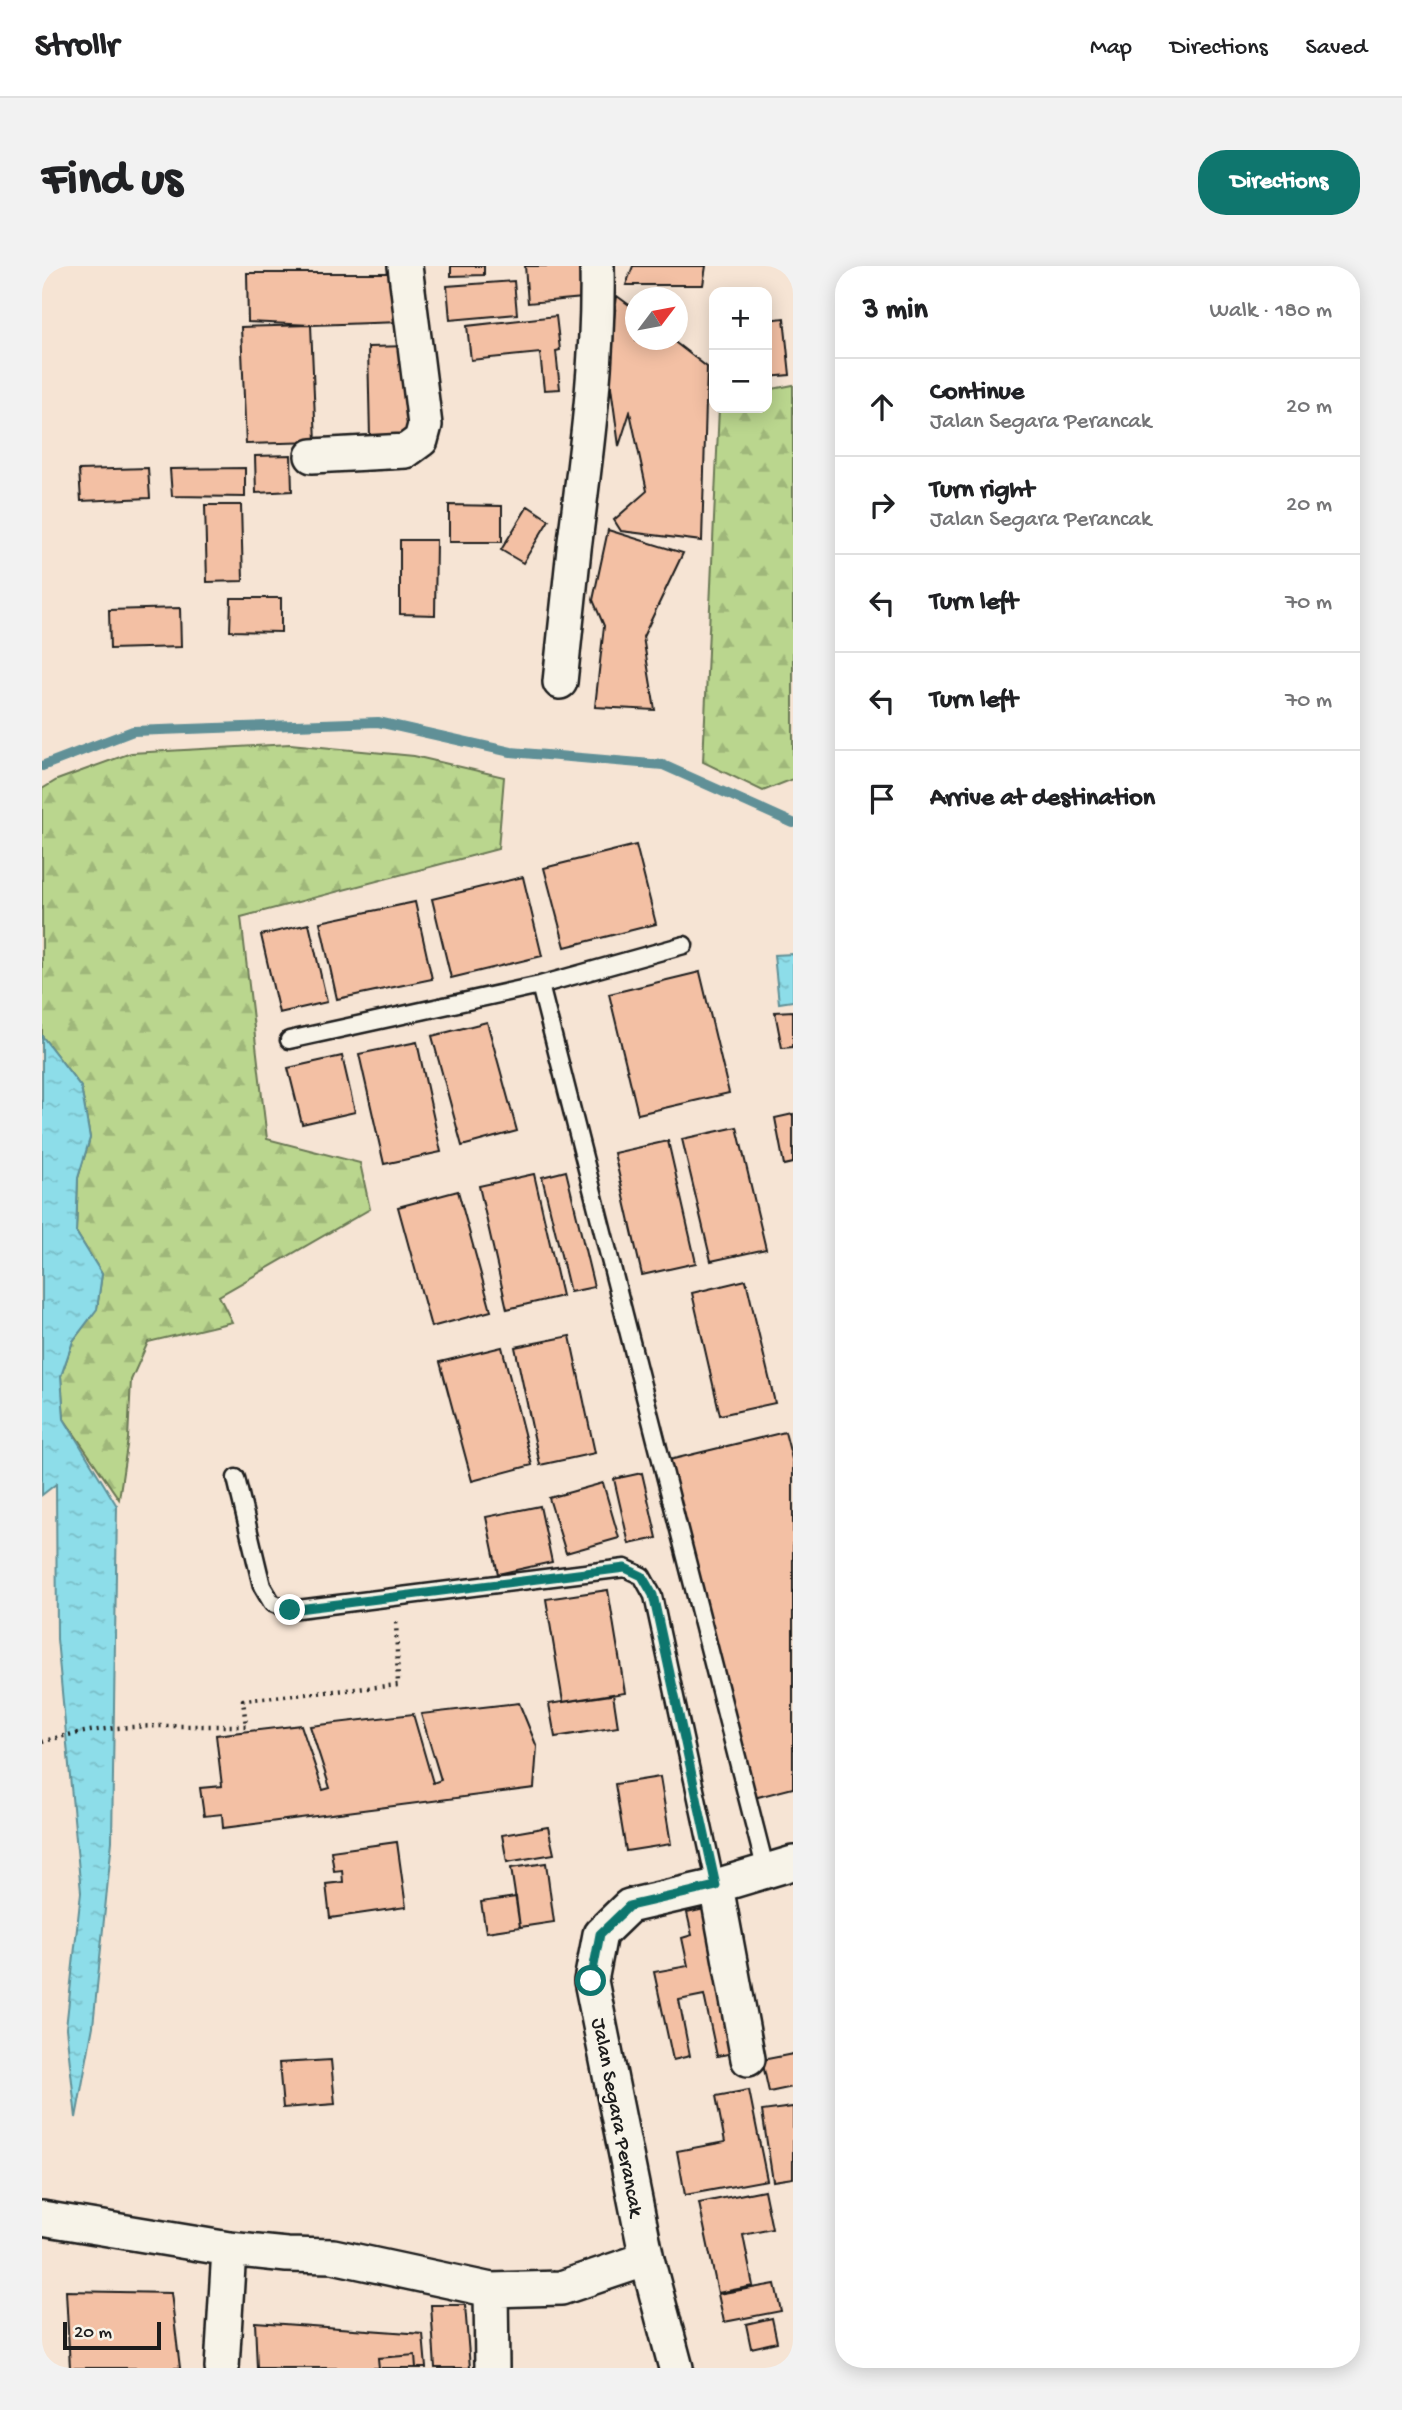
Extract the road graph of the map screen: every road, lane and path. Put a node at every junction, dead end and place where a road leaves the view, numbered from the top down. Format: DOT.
graph roads {
  1 [pos="405,266"];
  2 [pos="597,266"];
  3 [pos="312,456"];
  4 [pos="561,682"];
  5 [pos="684,945"];
  6 [pos="540,985"];
  7 [pos="289,1040"];
  8 [pos="236,1478"];
  9 [pos="395,1597"];
  10 [pos="42,1742"];
  11 [pos="780,1867"];
  12 [pos="716,1886"];
  13 [pos="748,2059"];
  14 [pos="42,2218"];
  15 [pos="229,2249"];
  16 [pos="647,2259"];
  17 [pos="491,2290"];
  18 [pos="222,2368"];
  19 [pos="492,2368"];
  20 [pos="676,2368"];
  1 -- 3 [label="street"];
  2 -- 4 [label="street"];
  5 -- 6 [label="lane"];
  6 -- 7 [label="lane"];
  6 -- 11 [label="lane"];
  8 -- 9 [label="lane"];
  9 -- 10 [label="path"];
  9 -- 12 [label="lane"];
  11 -- 12 [label="street, Jalan Segara Perancak"];
  12 -- 13 [label="street"];
  12 -- 16 [label="street, Jalan Segara Perancak"];
  14 -- 15 [label="street"];
  15 -- 17 [label="street"];
  15 -- 18 [label="street"];
  16 -- 17 [label="street"];
  16 -- 20 [label="street, Jalan Segara Perancak"];
  17 -- 19 [label="street"];
}
